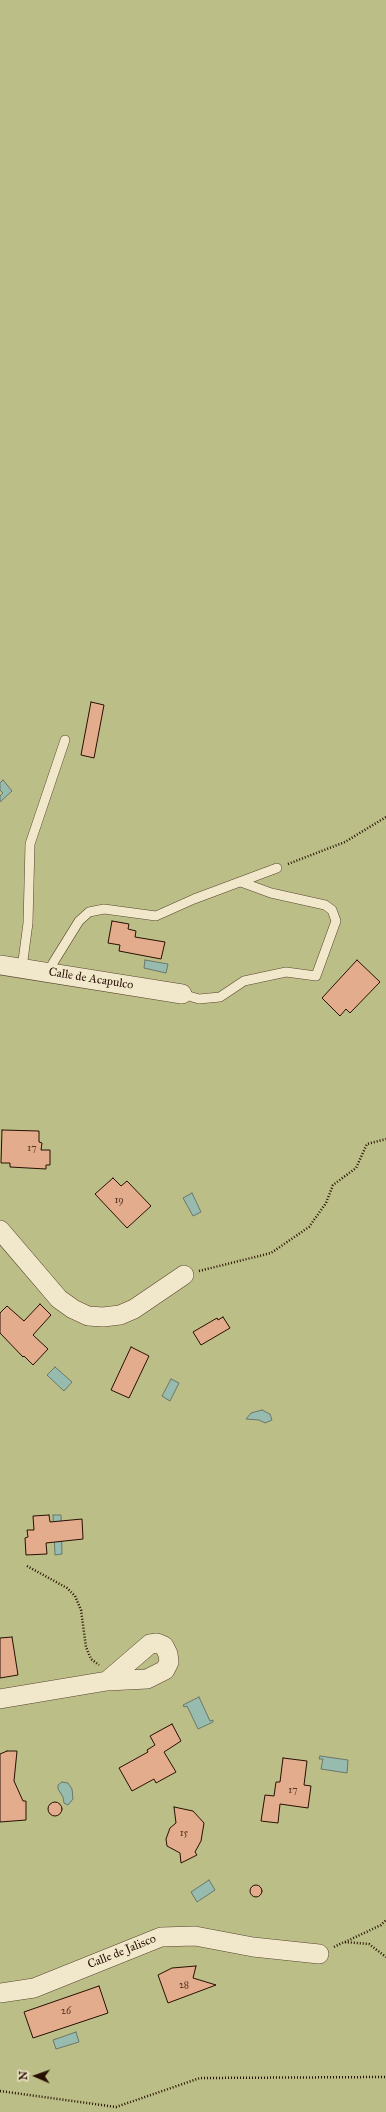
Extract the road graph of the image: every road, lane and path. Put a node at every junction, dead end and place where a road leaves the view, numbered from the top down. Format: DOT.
graph roads {
  1 [pos="65,740"];
  2 [pos="386,817"];
  3 [pos="277,868"];
  4 [pos="241,882"];
  5 [pos="0,965"];
  6 [pos="22,968"];
  7 [pos="49,973"];
  8 [pos="182,994"];
  9 [pos="386,1139"];
  10 [pos="0,1230"];
  11 [pos="184,1275"];
  12 [pos="28,1566"];
  13 [pos="113,1676"];
  14 [pos="0,1699"];
  15 [pos="386,1920"];
  16 [pos="344,1942"];
  17 [pos="319,1954"];
  18 [pos="386,1957"];
  19 [pos="0,1993"];
  20 [pos="386,2077"];
  21 [pos="0,2091"];
  1 -- 6 [label="lane"];
  2 -- 3 [label="path"];
  3 -- 4 [label="lane"];
  4 -- 7 [label="lane"];
  4 -- 8 [label="lane"];
  5 -- 6 [label="street, Calle de Acapulco"];
  6 -- 7 [label="street, Calle de Acapulco"];
  7 -- 8 [label="street, Calle de Acapulco"];
  9 -- 11 [label="path"];
  10 -- 11 [label="street"];
  12 -- 13 [label="path"];
  13 -- 14 [label="street"];
  15 -- 16 [label="path"];
  16 -- 17 [label="path"];
  16 -- 18 [label="path"];
  17 -- 19 [label="street, Calle de Jalisco"];
  20 -- 21 [label="path"];
}
